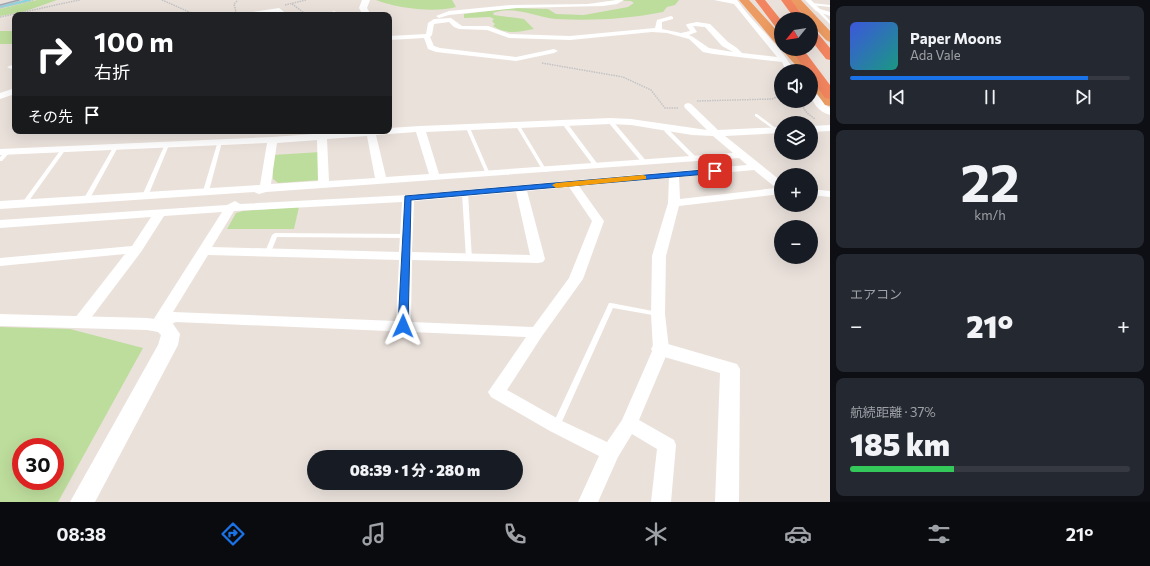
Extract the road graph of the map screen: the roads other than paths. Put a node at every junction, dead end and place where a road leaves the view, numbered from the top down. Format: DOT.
graph roads {
  1 [pos="366,0"];
  2 [pos="621,0"];
  3 [pos="717,0"];
  4 [pos="760,0"];
  5 [pos="772,0"];
  6 [pos="786,0"];
  7 [pos="795,0"];
  8 [pos="737,1"];
  9 [pos="810,2"];
  10 [pos="830,6"];
  11 [pos="818,10"];
  12 [pos="265,12"];
  13 [pos="281,12"];
  14 [pos="366,12"];
  15 [pos="781,12"];
  16 [pos="795,12"];
  17 [pos="830,14"];
  18 [pos="671,18"];
  19 [pos="774,18"];
  20 [pos="434,21"];
  21 [pos="830,23"];
  22 [pos="616,25"];
  23 [pos="575,28"];
  24 [pos="658,30"];
  25 [pos="629,32"];
  26 [pos="681,35"];
  27 [pos="774,35"];
  28 [pos="426,36"];
  29 [pos="588,36"];
  30 [pos="392,38"];
  31 [pos="830,38"];
  32 [pos="818,41"];
  33 [pos="774,49"];
  34 [pos="554,51"];
  35 [pos="774,54"];
  36 [pos="739,55"];
  37 [pos="789,56"];
  38 [pos="802,56"];
  39 [pos="815,56"];
  40 [pos="830,56"];
  41 [pos="799,64"];
  42 [pos="830,75"];
  43 [pos="818,85"];
  44 [pos="12,92"];
  45 [pos="830,95"];
  46 [pos="0,96"];
  47 [pos="830,101"];
  48 [pos="818,102"];
  49 [pos="688,107"];
  50 [pos="830,112"];
  51 [pos="756,115"];
  52 [pos="610,121"];
  53 [pos="565,124"];
  54 [pos="518,126"];
  55 [pos="665,127"];
  56 [pos="468,128"];
  57 [pos="774,128"];
  58 [pos="420,129"];
  59 [pos="392,131"];
  60 [pos="774,132"];
  61 [pos="351,134"];
  62 [pos="365,134"];
  63 [pos="716,134"];
  64 [pos="322,136"];
  65 [pos="272,140"];
  66 [pos="220,142"];
  67 [pos="167,145"];
  68 [pos="116,147"];
  69 [pos="64,149"];
  70 [pos="4,152"];
  71 [pos="741,155"];
  72 [pos="695,159"];
  73 [pos="0,160"];
  74 [pos="645,163"];
  75 [pos="597,167"];
  76 [pos="757,167"];
  77 [pos="545,171"];
  78 [pos="488,174"];
  79 [pos="674,175"];
  80 [pos="435,177"];
  81 [pos="381,180"];
  82 [pos="774,181"];
  83 [pos="324,184"];
  84 [pos="572,184"];
  85 [pos="265,187"];
  86 [pos="521,188"];
  87 [pos="206,191"];
  88 [pos="774,192"];
  89 [pos="465,193"];
  90 [pos="818,193"];
  91 [pos="830,194"];
  92 [pos="145,196"];
  93 [pos="408,198"];
  94 [pos="86,200"];
  95 [pos="674,203"];
  96 [pos="24,204"];
  97 [pos="0,205"];
  98 [pos="230,208"];
  99 [pos="160,213"];
  100 [pos="0,224"];
  101 [pos="406,236"];
  102 [pos="136,249"];
  103 [pos="204,252"];
  104 [pos="268,252"];
  105 [pos="404,257"];
  106 [pos="469,259"];
  107 [pos="0,262"];
  108 [pos="658,314"];
  109 [pos="0,320"];
  110 [pos="80,322"];
  111 [pos="158,325"];
  112 [pos="403,326"];
  113 [pos="537,332"];
  114 [pos="661,349"];
  115 [pos="629,423"];
  116 [pos="556,426"];
  117 [pos="610,453"];
  118 [pos="82,502"];
  119 [pos="588,502"];
  120 [pos="661,502"];
  121 [pos="727,502"];
  1 -- 14 [label="street"];
  2 -- 20 [label="street"];
  3 -- 8 [label="street"];
  4 -- 19 [label="highway"];
  5 -- 15 [label="highway"];
  6 -- 16 [label="highway"];
  7 -- 31 [label="highway"];
  8 -- 27 [label="highway"];
  8 -- 33 [label="street"];
  9 -- 10 [label="lane"];
  9 -- 11 [label="street"];
  11 -- 17 [label="street"];
  11 -- 21 [label="lane"];
  12 -- 13 [label="street"];
  18 -- 24 [label="street"];
  20 -- 28 [label="street"];
  20 -- 29 [label="street"];
  22 -- 25 [label="street"];
  23 -- 29 [label="street"];
  24 -- 25 [label="street"];
  24 -- 26 [label="street"];
  25 -- 29 [label="street"];
  26 -- 36 [label="street"];
  26 -- 36 [label="street"];
  28 -- 30 [label="street"];
  28 -- 34 [label="street"];
  32 -- 40 [label="highway"];
  35 -- 36 [label="street"];
  37 -- 41 [label="highway"];
  38 -- 45 [label="highway"];
  39 -- 42 [label="highway"];
  43 -- 47 [label="highway"];
  44 -- 46 [label="street"];
  48 -- 50 [label="street"];
  49 -- 63 [label="street"];
  51 -- 57 [label="lane"];
  52 -- 53 [label="street"];
  52 -- 55 [label="street"];
  52 -- 74 [label="lane"];
  53 -- 54 [label="street"];
  53 -- 75 [label="lane"];
  54 -- 56 [label="street"];
  54 -- 77 [label="lane"];
  55 -- 63 [label="street"];
  55 -- 72 [label="lane"];
  56 -- 58 [label="street"];
  56 -- 78 [label="lane"];
  58 -- 59 [label="street"];
  58 -- 80 [label="street"];
  60 -- 63 [label="street"];
  61 -- 64 [label="street"];
  62 -- 81 [label="street"];
  63 -- 71 [label="street"];
  64 -- 65 [label="street"];
  64 -- 83 [label="street"];
  65 -- 66 [label="street"];
  65 -- 85 [label="street"];
  66 -- 67 [label="street"];
  66 -- 87 [label="lane"];
  67 -- 68 [label="street"];
  67 -- 92 [label="lane"];
  68 -- 69 [label="street"];
  68 -- 94 [label="lane"];
  69 -- 70 [label="street"];
  69 -- 96 [label="lane"];
  70 -- 73 [label="lane"];
  71 -- 72 [label="street"];
  71 -- 76 [label="street"];
  72 -- 74 [label="street"];
  74 -- 75 [label="street"];
  75 -- 77 [label="street"];
  76 -- 79 [label="street"];
  76 -- 82 [label="street"];
  77 -- 78 [label="street"];
  78 -- 80 [label="street"];
  79 -- 84 [label="street"];
  79 -- 95 [label="street"];
  80 -- 81 [label="street"];
  81 -- 83 [label="street"];
  83 -- 85 [label="street"];
  84 -- 86 [label="street"];
  84 -- 113 [label="street"];
  85 -- 87 [label="street"];
  85 -- 98 [label="street"];
  86 -- 89 [label="street"];
  86 -- 106 [label="street"];
  87 -- 92 [label="street"];
  88 -- 95 [label="street"];
  89 -- 93 [label="street"];
  89 -- 106 [label="lane"];
  90 -- 91 [label="street"];
  92 -- 94 [label="street"];
  93 -- 98 [label="street"];
  93 -- 101 [label="street"];
  94 -- 96 [label="street"];
  95 -- 108 [label="street"];
  96 -- 97 [label="street"];
  98 -- 99 [label="street"];
  98 -- 103 [label="street"];
  99 -- 100 [label="street"];
  99 -- 102 [label="street"];
  101 -- 104 [label="lane"];
  101 -- 105 [label="street"];
  102 -- 107 [label="street"];
  102 -- 110 [label="street"];
  103 -- 104 [label="street"];
  103 -- 111 [label="street"];
  104 -- 105 [label="street"];
  105 -- 106 [label="street"];
  105 -- 112 [label="street"];
  108 -- 114 [label="street"];
  108 -- 116 [label="lane"];
  109 -- 110 [label="street"];
  110 -- 111 [label="street"];
  111 -- 112 [label="street"];
  111 -- 118 [label="street"];
  112 -- 113 [label="street"];
  113 -- 116 [label="street"];
  114 -- 115 [label="street"];
  114 -- 121 [label="street"];
  115 -- 117 [label="street"];
  115 -- 120 [label="street"];
  116 -- 117 [label="street"];
  117 -- 119 [label="street"];
}
